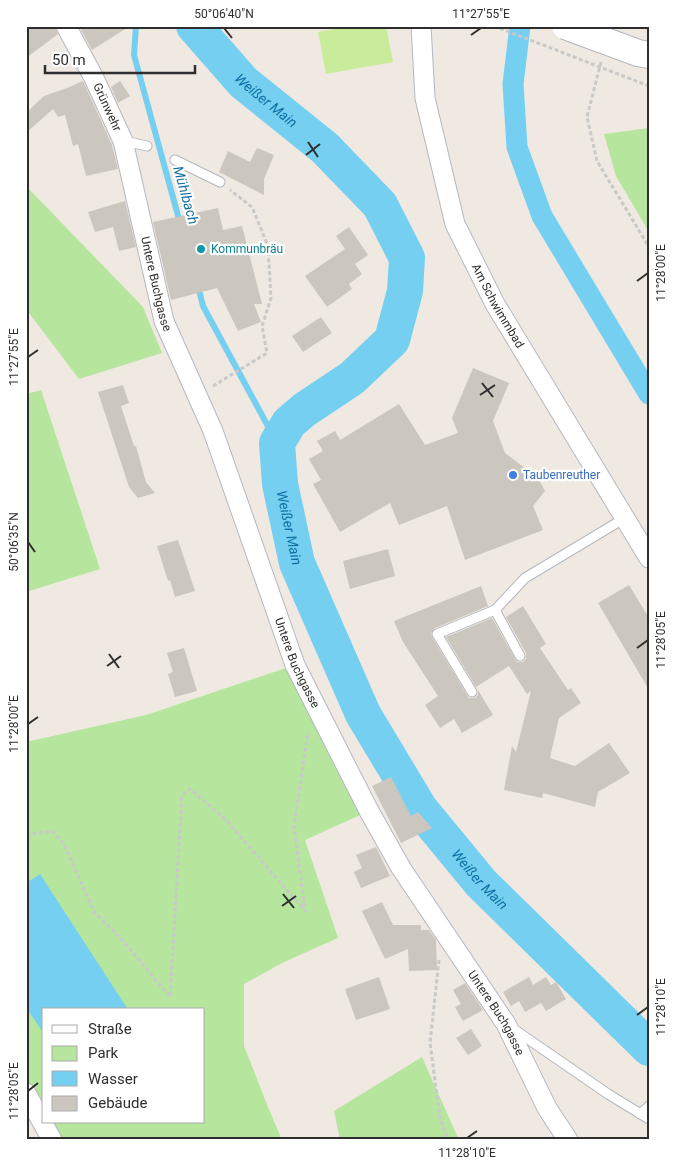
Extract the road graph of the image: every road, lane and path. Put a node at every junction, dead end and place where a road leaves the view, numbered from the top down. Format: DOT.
graph roads {
  1 [pos="66,26"];
  2 [pos="421,26"];
  3 [pos="494,26"];
  4 [pos="565,26"];
  5 [pos="649,55"];
  6 [pos="599,68"];
  7 [pos="649,86"];
  8 [pos="123,141"];
  9 [pos="147,146"];
  10 [pos="175,160"];
  11 [pos="220,182"];
  12 [pos="649,247"];
  13 [pos="232,374"];
  14 [pos="625,518"];
  15 [pos="649,558"];
  16 [pos="495,610"];
  17 [pos="520,656"];
  18 [pos="472,692"];
  19 [pos="312,700"];
  20 [pos="26,835"];
  21 [pos="443,930"];
  22 [pos="506,1024"];
  23 [pos="26,1093"];
  24 [pos="649,1106"];
  25 [pos="640,1114"];
  26 [pos="649,1119"];
  27 [pos="42,1122"];
  28 [pos="43,1124"];
  29 [pos="52,1140"];
  30 [pos="448,1140"];
  31 [pos="568,1140"];
  1 -- 8 [label="street, Grünwehr"];
  2 -- 14 [label="street, Am Schwimmbad"];
  3 -- 6 [label="path"];
  4 -- 5 [label="street, bridge"];
  6 -- 7 [label="path"];
  6 -- 12 [label="path"];
  8 -- 9 [label="lane, Grünwehr"];
  8 -- 19 [label="street, Untere Buchgasse"];
  10 -- 11 [label="lane"];
  11 -- 13 [label="path"];
  14 -- 15 [label="street, Am Schwimmbad"];
  14 -- 16 [label="lane"];
  16 -- 17 [label="lane"];
  16 -- 18 [label="lane"];
  19 -- 20 [label="path"];
  19 -- 21 [label="street, Untere Buchgasse"];
  21 -- 22 [label="street, Untere Buchgasse"];
  21 -- 30 [label="path"];
  22 -- 25 [label="lane"];
  22 -- 31 [label="street, Untere Buchgasse"];
  23 -- 27 [label="street"];
  24 -- 25 [label="lane"];
  25 -- 26 [label="lane"];
  28 -- 29 [label="street"];
}
